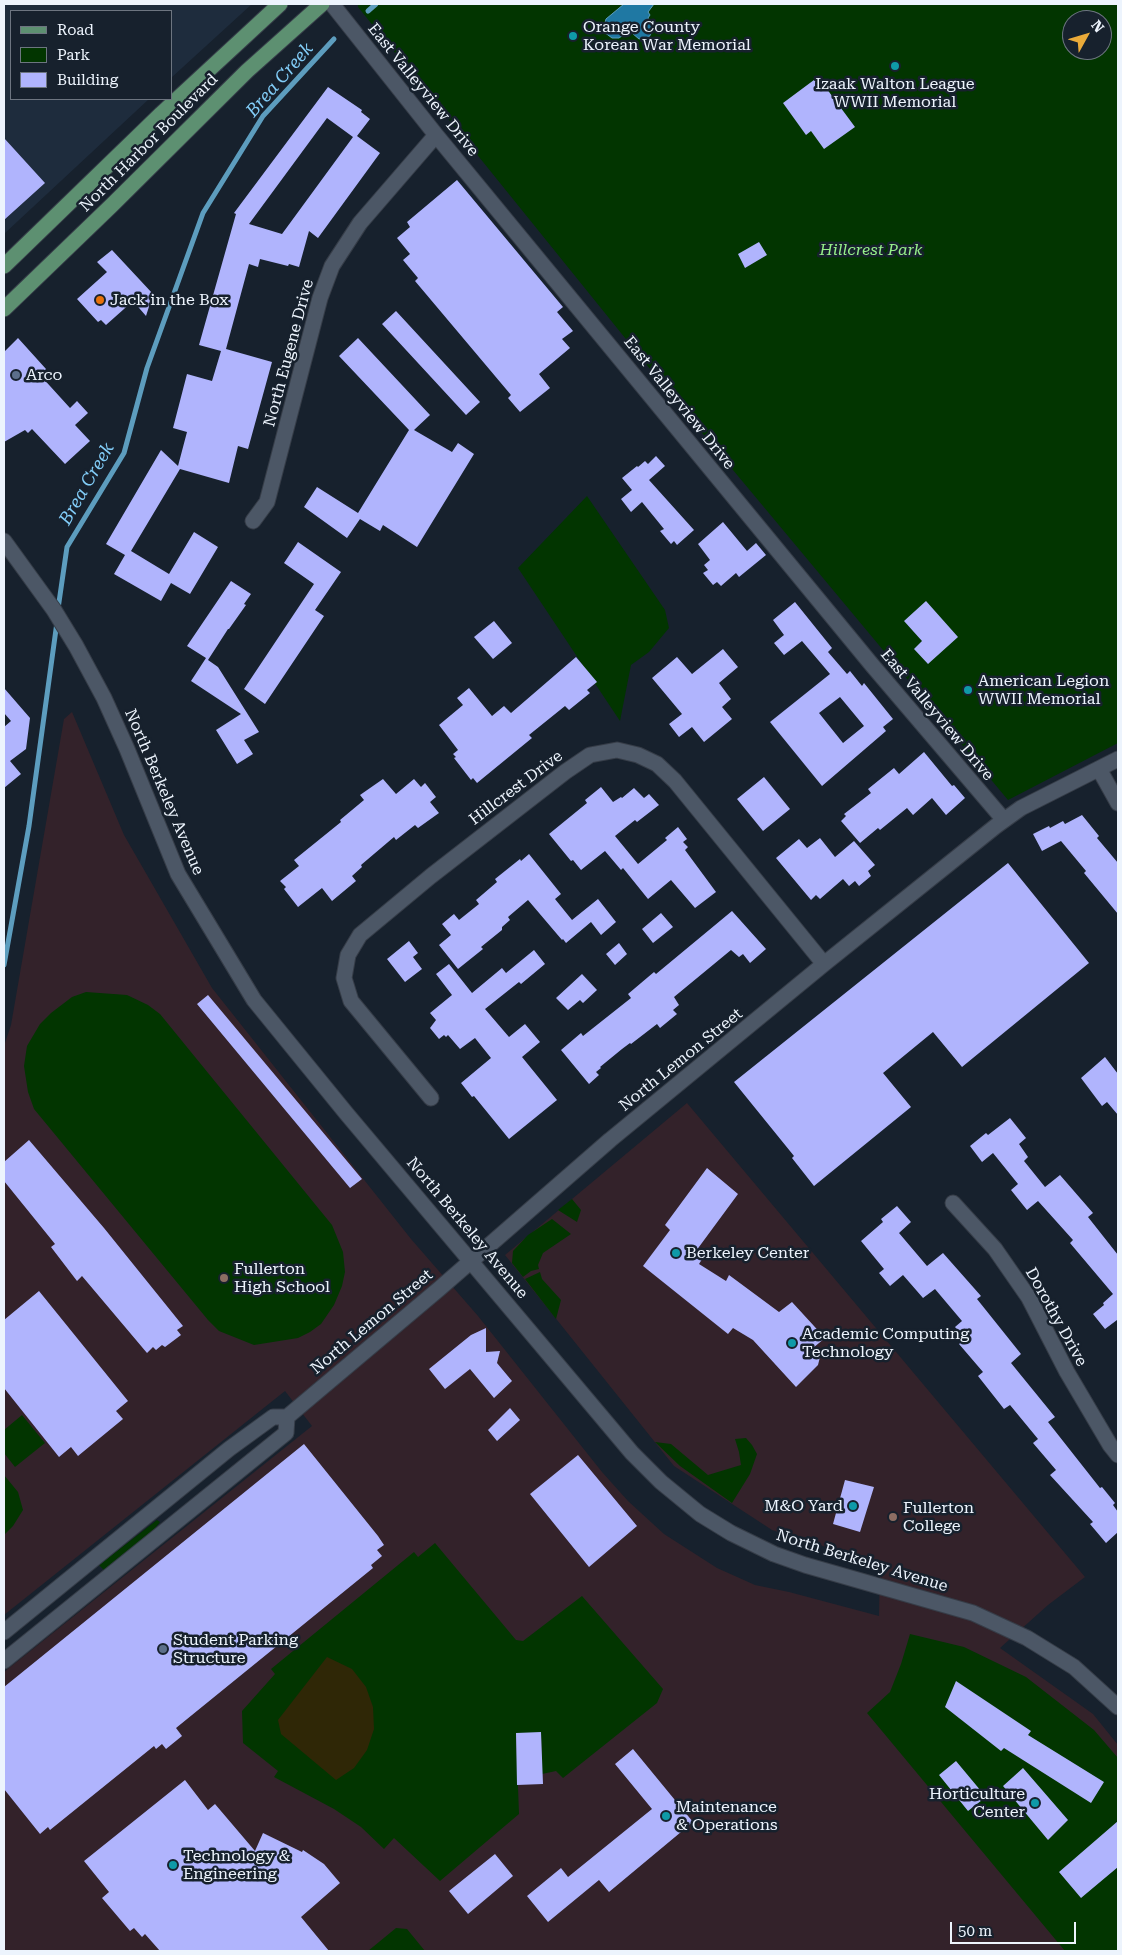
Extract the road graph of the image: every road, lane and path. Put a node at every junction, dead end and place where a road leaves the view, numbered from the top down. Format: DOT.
graph roads {
  1 [pos="280,4"];
  2 [pos="322,4"];
  3 [pos="332,4"];
  4 [pos="436,135"];
  5 [pos="4,266"];
  6 [pos="4,309"];
  7 [pos="253,521"];
  8 [pos="4,541"];
  9 [pos="1118,759"];
  10 [pos="1099,769"];
  11 [pos="1118,803"];
  12 [pos="1004,820"];
  13 [pos="824,964"];
  14 [pos="431,1098"];
  15 [pos="953,1203"];
  16 [pos="472,1260"];
  17 [pos="287,1417"];
  18 [pos="1118,1455"];
  19 [pos="4,1632"];
  20 [pos="4,1662"];
  21 [pos="1118,1708"];
  1 -- 5 [label="main road, North Harbor Boulevard"];
  2 -- 6 [label="main road, North Harbor Boulevard"];
  3 -- 4 [label="street, East Valleyview Drive"];
  4 -- 7 [label="street, North Eugene Drive"];
  4 -- 12 [label="street, East Valleyview Drive"];
  8 -- 16 [label="street, North Berkeley Avenue"];
  9 -- 10 [label="street, North Lemon Street"];
  10 -- 11 [label="street"];
  10 -- 12 [label="street, North Lemon Street"];
  12 -- 13 [label="street, North Lemon Street"];
  13 -- 14 [label="street, Hillcrest Drive"];
  13 -- 16 [label="street, North Lemon Street"];
  15 -- 18 [label="street, Dorothy Drive"];
  16 -- 17 [label="street, North Lemon Street"];
  16 -- 21 [label="street, North Berkeley Avenue"];
  17 -- 19 [label="street, North Lemon Street"];
  17 -- 20 [label="street, North Lemon Street"];
}
